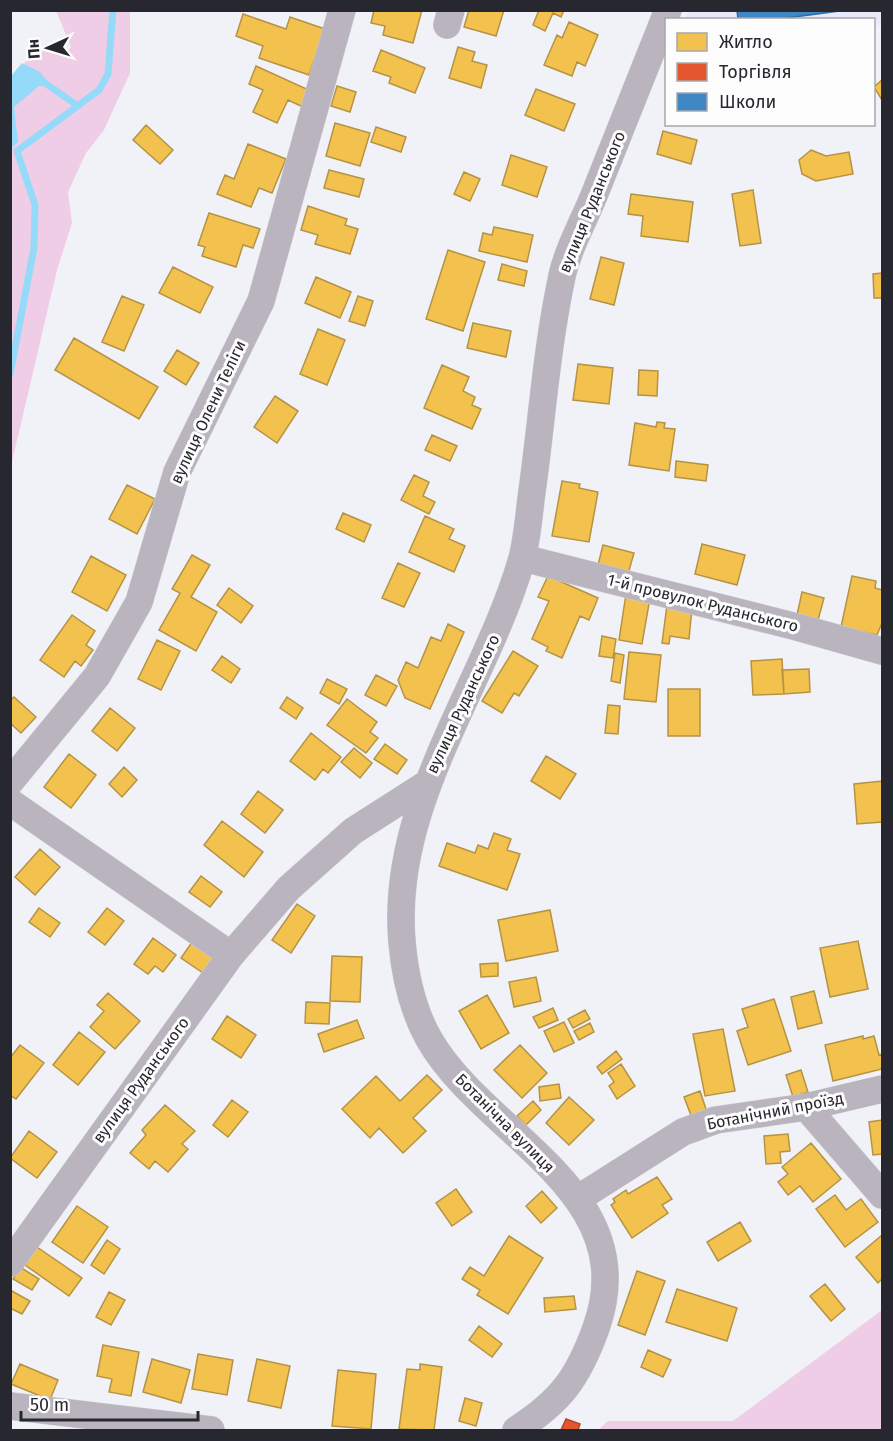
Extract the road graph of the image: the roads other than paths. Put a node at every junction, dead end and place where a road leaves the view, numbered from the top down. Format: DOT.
graph roads {
  1 [pos="342,10"];
  2 [pos="668,10"];
  3 [pos="523,558"];
  4 [pos="882,651"];
  5 [pos="10,782"];
  6 [pos="425,784"];
  7 [pos="10,802"];
  8 [pos="231,955"];
  9 [pos="882,1089"];
  10 [pos="806,1107"];
  11 [pos="882,1195"];
  12 [pos="579,1198"];
  13 [pos="10,1263"];
  14 [pos="10,1406"];
  15 [pos="211,1431"];
  16 [pos="516,1431"];
  1 -- 5 [label="street, вулиця Олени Теліги"];
  2 -- 3 [label="street, вулиця Руданського"];
  3 -- 4 [label="street, 1-й провулок Руданського"];
  3 -- 6 [label="street, вулиця Руданського"];
  6 -- 8 [label="street, вулиця Руданського"];
  6 -- 12 [label="street, Ботанічна вулиця"];
  7 -- 8 [label="street"];
  8 -- 13 [label="street, вулиця Руданського"];
  9 -- 10 [label="street, Ботанічний проїзд"];
  10 -- 11 [label="street"];
  10 -- 12 [label="street, Ботанічний проїзд"];
  12 -- 16 [label="street, Ботанічна вулиця"];
  14 -- 15 [label="street"];
}
